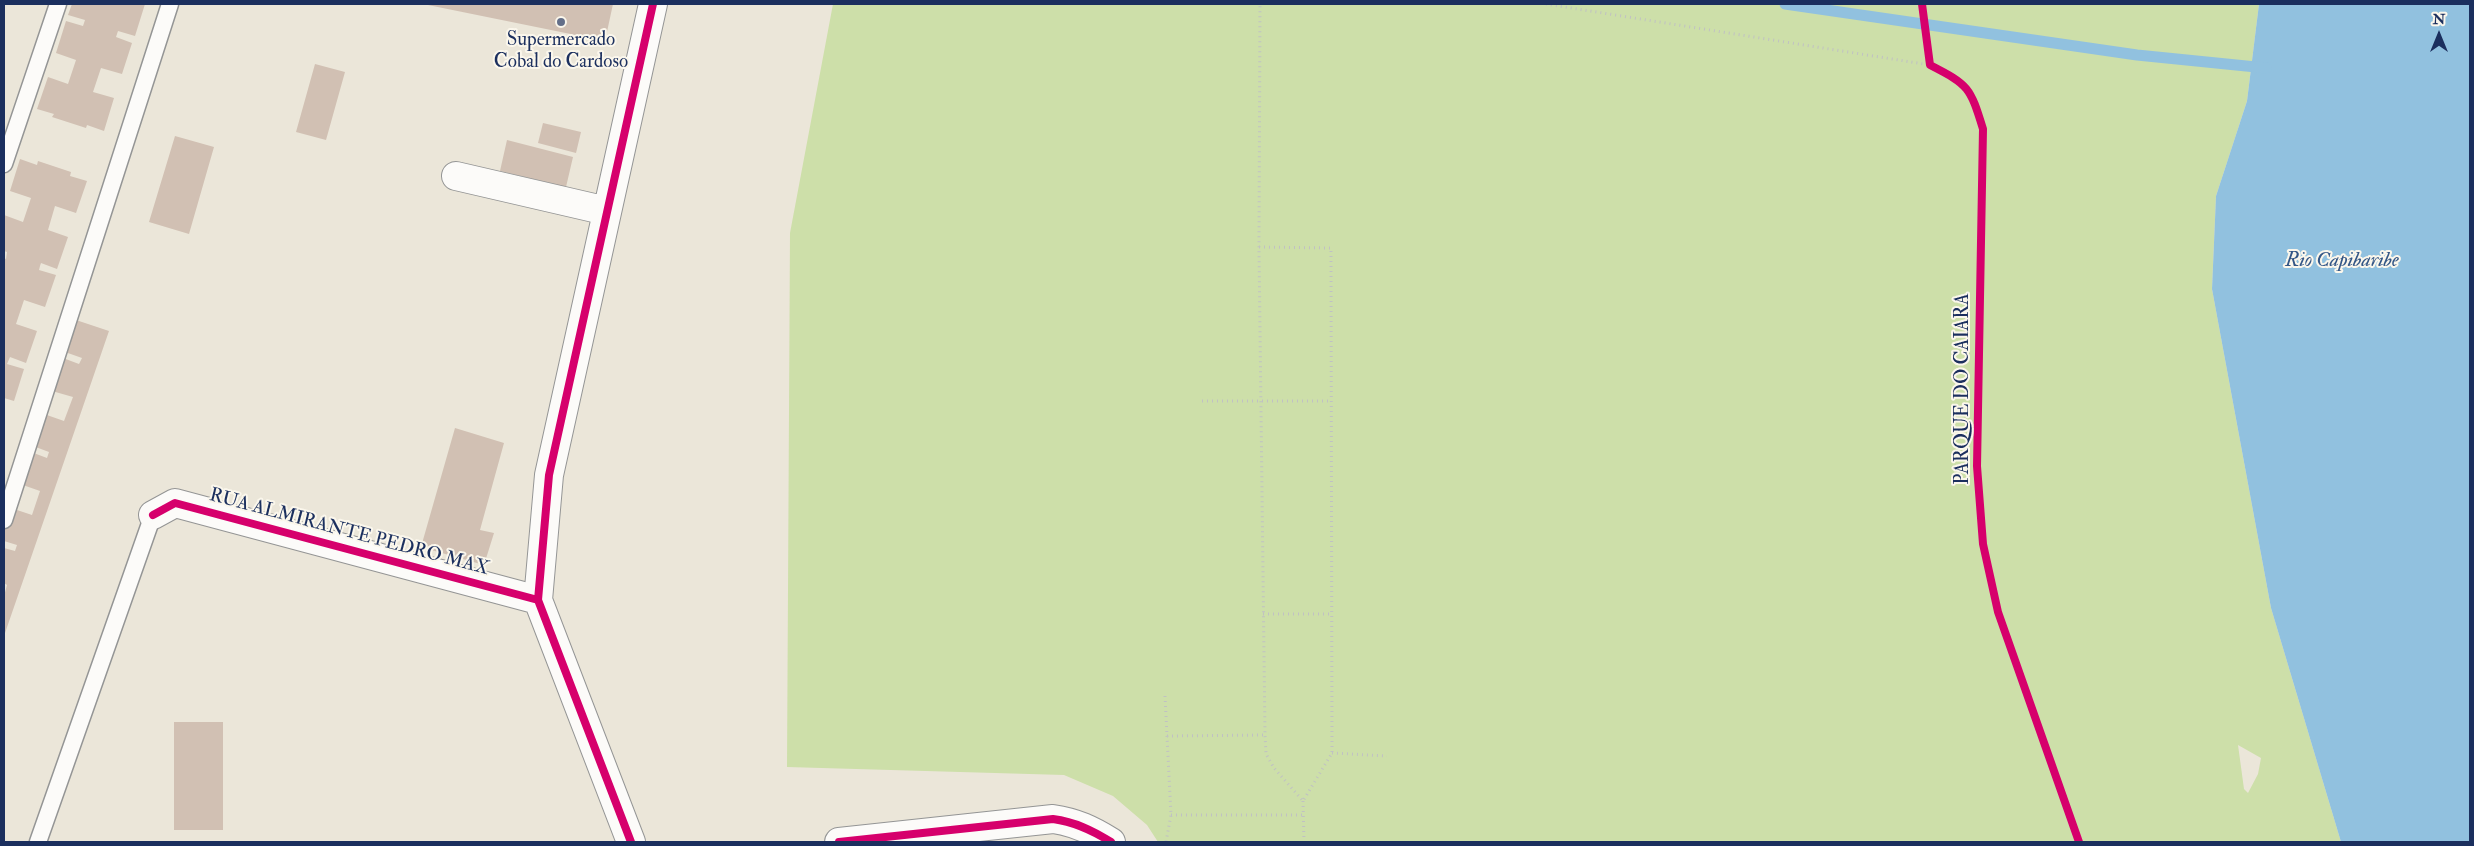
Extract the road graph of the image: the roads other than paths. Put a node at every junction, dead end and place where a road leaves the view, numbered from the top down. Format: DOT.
graph roads {
  1 [pos="58,4"];
  2 [pos="170,4"];
  3 [pos="653,4"];
  4 [pos="4,164"];
  5 [pos="456,176"];
  6 [pos="607,211"];
  7 [pos="153,514"];
  8 [pos="4,520"];
  9 [pos="538,600"];
  10 [pos="38,842"];
  11 [pos="631,842"];
  12 [pos="838,842"];
  13 [pos="1111,842"];
  1 -- 4 [label="lane"];
  2 -- 8 [label="lane"];
  3 -- 6 [label="street"];
  5 -- 6 [label="street"];
  6 -- 9 [label="street"];
  7 -- 9 [label="street, RUA ALMIRANTE PEDRO MAX"];
  7 -- 10 [label="lane, RUA ALMIRANTE PEDRO MAX"];
  9 -- 11 [label="street"];
  12 -- 13 [label="street"];
}
